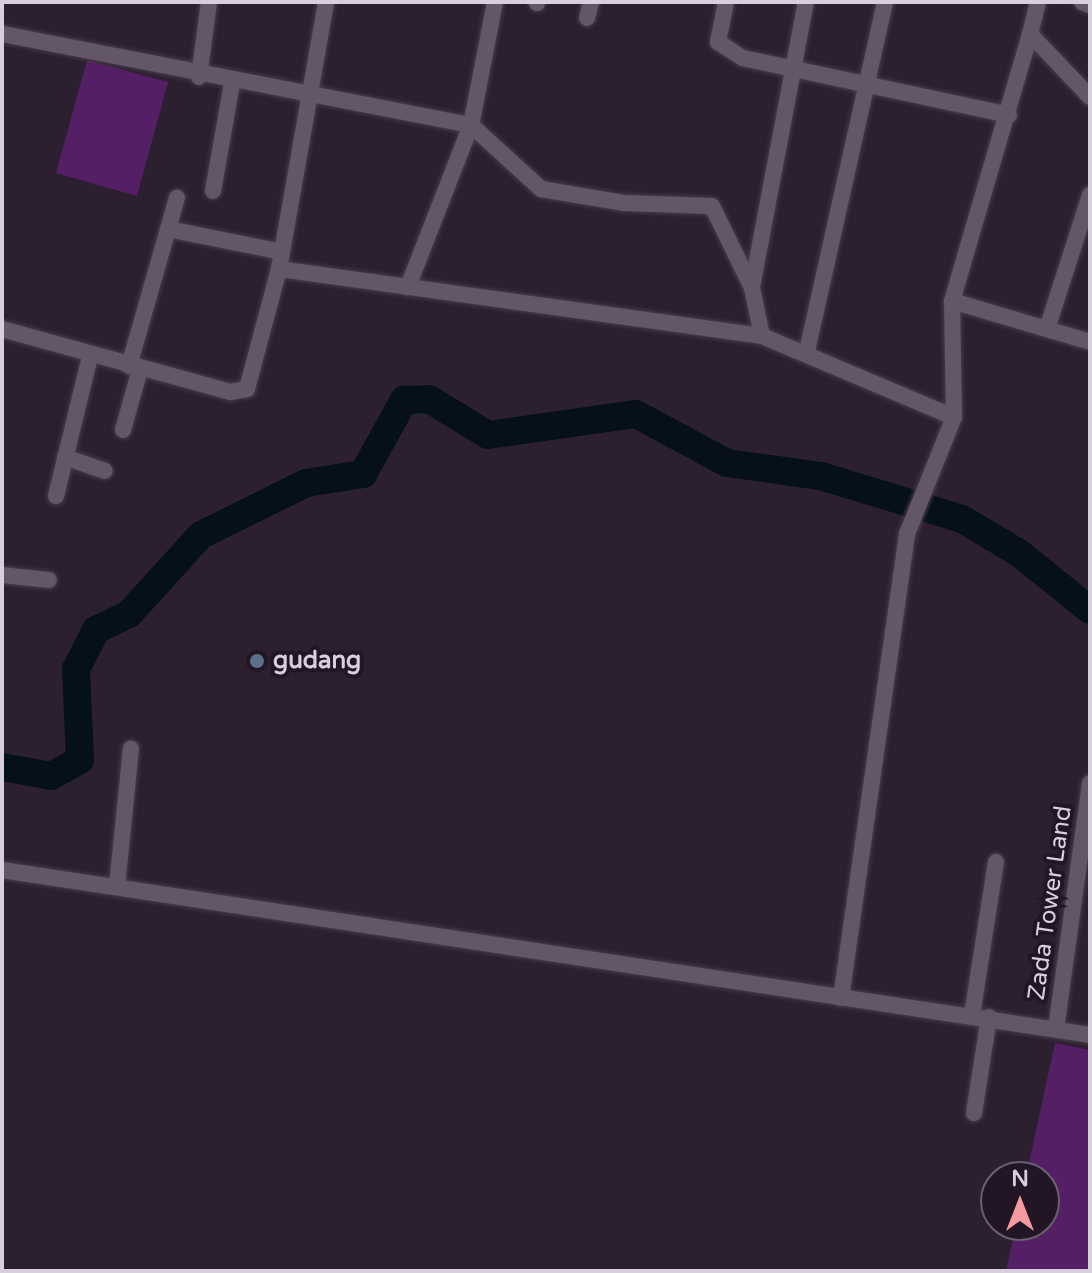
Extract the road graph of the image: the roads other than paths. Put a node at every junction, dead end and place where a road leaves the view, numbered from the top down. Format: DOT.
graph roads {
  1 [pos="209,2"];
  2 [pos="326,2"];
  3 [pos="495,2"];
  4 [pos="726,2"];
  5 [pos="806,2"];
  6 [pos="885,2"];
  7 [pos="1038,2"];
  8 [pos="1082,2"];
  9 [pos="1090,5"];
  10 [pos="2,34"];
  11 [pos="1030,34"];
  12 [pos="792,71"];
  13 [pos="199,77"];
  14 [pos="232,83"];
  15 [pos="866,87"];
  16 [pos="1090,97"];
  17 [pos="310,98"];
  18 [pos="1009,115"];
  19 [pos="471,125"];
  20 [pos="213,191"];
  21 [pos="1090,195"];
  22 [pos="177,198"];
  23 [pos="168,229"];
  24 [pos="281,261"];
  25 [pos="408,287"];
  26 [pos="752,288"];
  27 [pos="952,301"];
  28 [pos="2,329"];
  29 [pos="1047,329"];
  30 [pos="762,336"];
  31 [pos="1090,342"];
  32 [pos="807,351"];
  33 [pos="90,356"];
  34 [pos="135,368"];
  35 [pos="954,417"];
  36 [pos="123,430"];
  37 [pos="65,457"];
  38 [pos="105,471"];
  39 [pos="56,496"];
  40 [pos="2,575"];
  41 [pos="49,580"];
  42 [pos="131,749"];
  43 [pos="1090,783"];
  44 [pos="996,862"];
  45 [pos="2,870"];
  46 [pos="117,886"];
  47 [pos="841,998"];
  48 [pos="972,1015"];
  49 [pos="989,1017"];
  50 [pos="1056,1029"];
  51 [pos="1090,1035"];
  52 [pos="974,1113"];
  1 -- 13 [label="street"];
  2 -- 17 [label="street"];
  3 -- 19 [label="street"];
  4 -- 12 [label="street"];
  5 -- 12 [label="street"];
  6 -- 15 [label="street"];
  7 -- 11 [label="street"];
  8 -- 9 [label="street"];
  10 -- 13 [label="street"];
  11 -- 16 [label="street"];
  11 -- 18 [label="street"];
  12 -- 15 [label="street"];
  12 -- 26 [label="street"];
  13 -- 14 [label="street"];
  14 -- 17 [label="street"];
  14 -- 20 [label="street"];
  15 -- 18 [label="street"];
  15 -- 32 [label="street"];
  17 -- 19 [label="street"];
  17 -- 24 [label="street"];
  18 -- 27 [label="street"];
  19 -- 25 [label="street"];
  19 -- 26 [label="street"];
  21 -- 29 [label="street"];
  22 -- 23 [label="street"];
  23 -- 24 [label="street"];
  23 -- 34 [label="street"];
  24 -- 25 [label="street"];
  24 -- 34 [label="street"];
  25 -- 30 [label="street"];
  26 -- 30 [label="street"];
  27 -- 29 [label="street"];
  27 -- 35 [label="street"];
  28 -- 33 [label="street"];
  29 -- 31 [label="street"];
  30 -- 32 [label="street"];
  32 -- 35 [label="street"];
  33 -- 34 [label="street"];
  33 -- 37 [label="street"];
  34 -- 36 [label="street"];
  35 -- 47 [label="street"];
  37 -- 38 [label="street"];
  37 -- 39 [label="street"];
  40 -- 41 [label="street"];
  42 -- 46 [label="street"];
  43 -- 50 [label="street, Zada Tower Land"];
  44 -- 48 [label="street"];
  45 -- 46 [label="street"];
  46 -- 47 [label="street"];
  47 -- 48 [label="street"];
  48 -- 49 [label="street"];
  49 -- 50 [label="street"];
  49 -- 52 [label="street"];
  50 -- 51 [label="street"];
}
